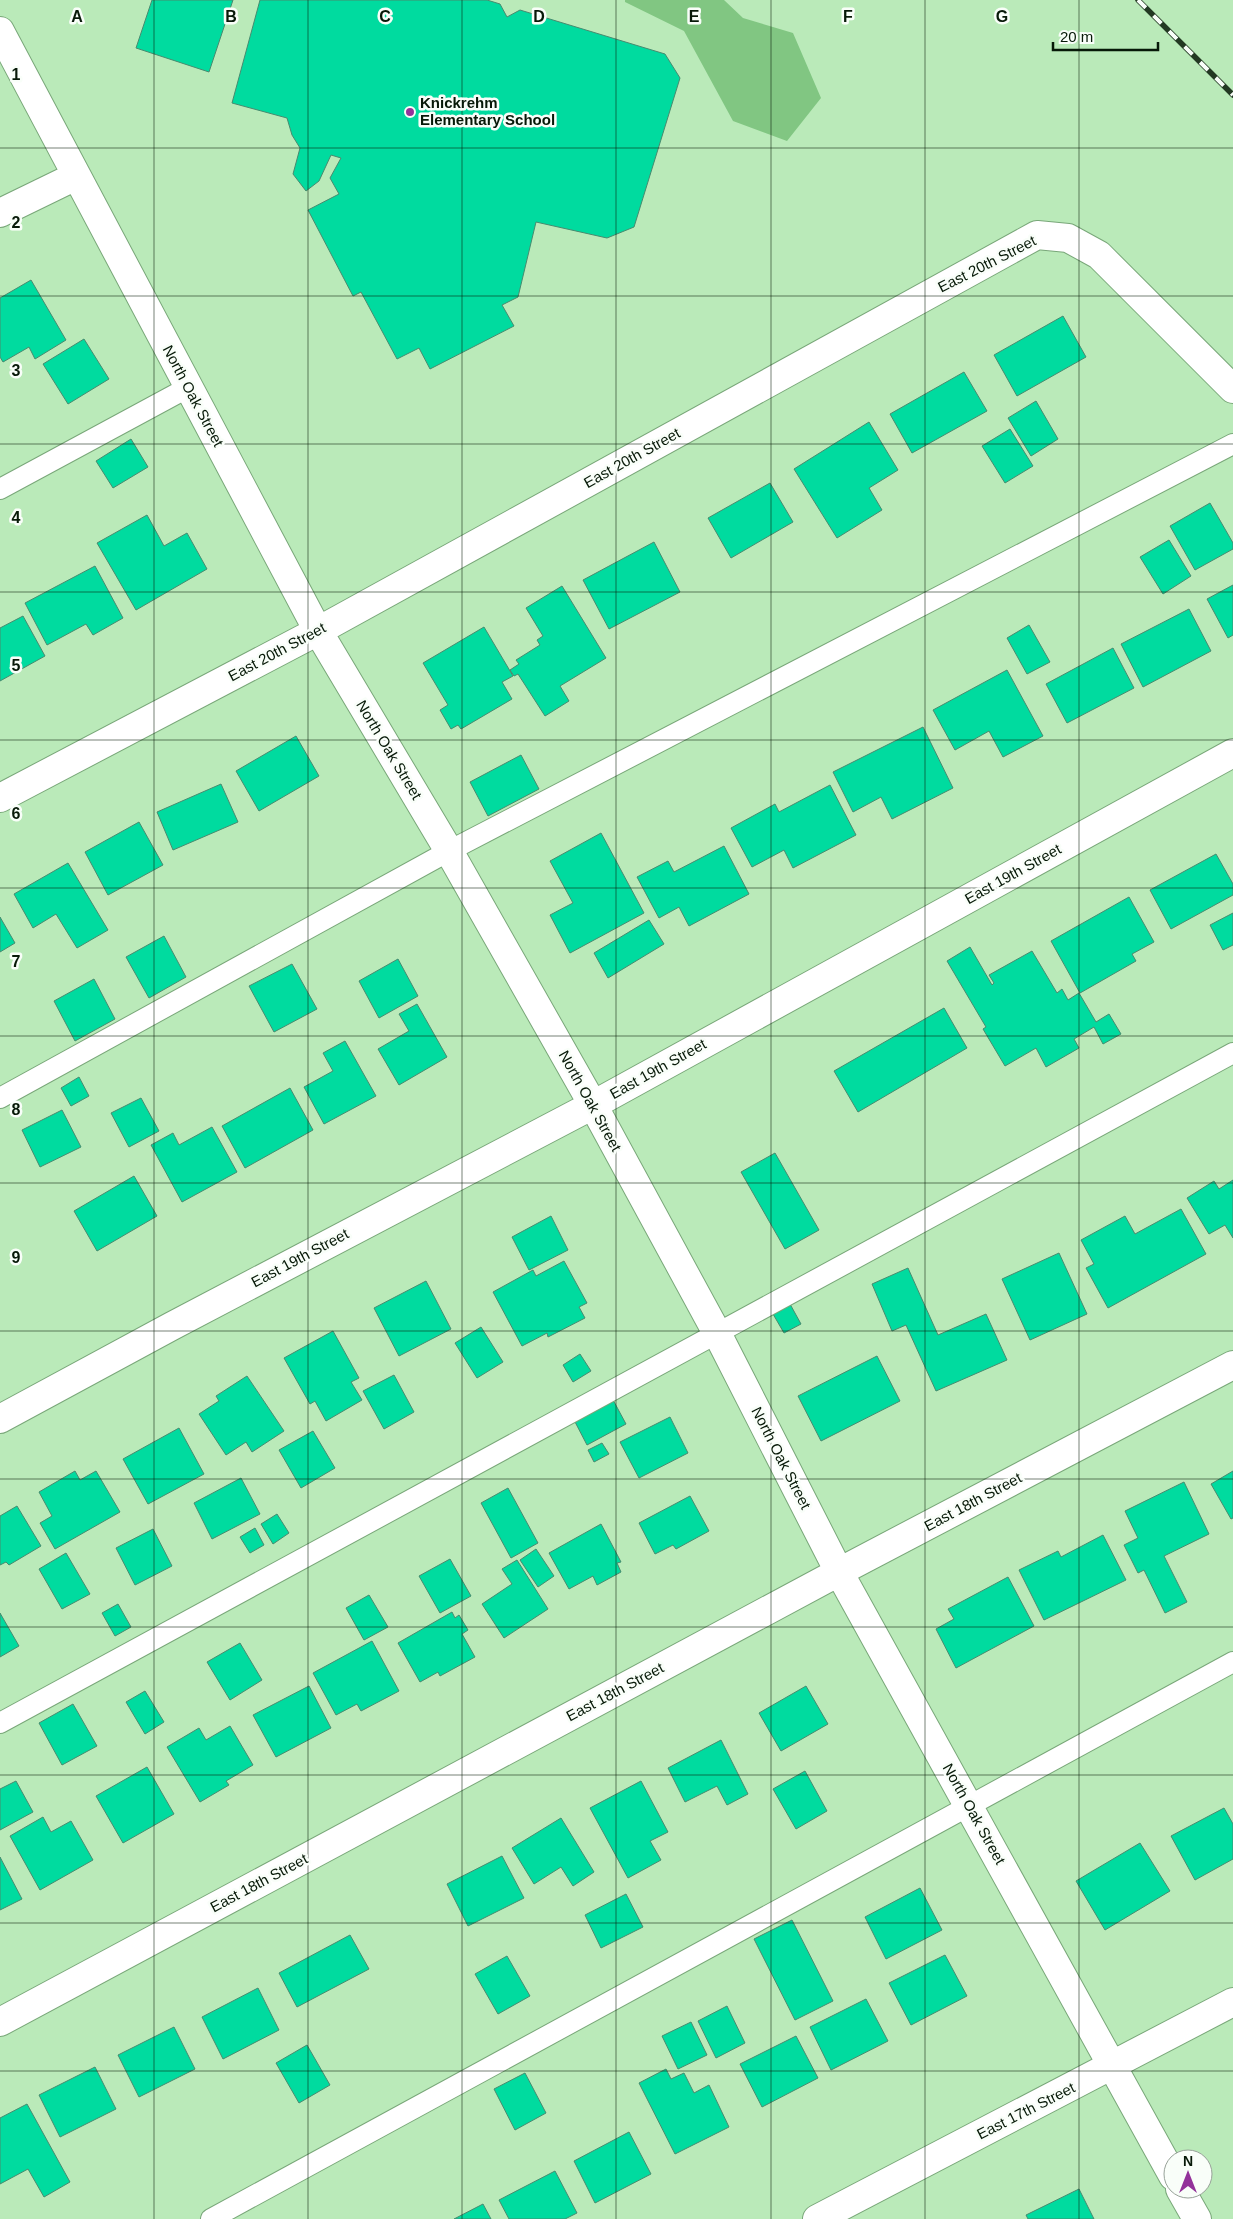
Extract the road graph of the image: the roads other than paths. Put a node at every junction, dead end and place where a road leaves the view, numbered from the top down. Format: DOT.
graph roads {
  1 [pos="0,31"];
  2 [pos="76,176"];
  3 [pos="0,213"];
  4 [pos="189,387"];
  5 [pos="1233,390"];
  6 [pos="1233,444"];
  7 [pos="0,489"];
  8 [pos="318,631"];
  9 [pos="1233,753"];
  10 [pos="0,798"];
  11 [pos="449,851"];
  12 [pos="1233,1054"];
  13 [pos="0,1098"];
  14 [pos="593,1105"];
  15 [pos="718,1335"];
  16 [pos="1233,1366"];
  17 [pos="0,1419"];
  18 [pos="839,1572"];
  19 [pos="1233,1662"];
  20 [pos="0,1723"];
  21 [pos="970,1806"];
  22 [pos="1233,2002"];
  23 [pos="0,2022"];
  24 [pos="1112,2066"];
  25 [pos="1163,2158"];
  26 [pos="1186,2199"];
  27 [pos="211,2219"];
  28 [pos="818,2219"];
  29 [pos="1197,2219"];
  1 -- 2 [label="street, North Oak Street"];
  2 -- 3 [label="street"];
  2 -- 4 [label="street, North Oak Street"];
  4 -- 7 [label="lane"];
  4 -- 8 [label="street, North Oak Street"];
  5 -- 8 [label="street, East 20th Street"];
  6 -- 11 [label="lane"];
  8 -- 10 [label="street, East 20th Street"];
  8 -- 11 [label="street, North Oak Street"];
  9 -- 14 [label="street, East 19th Street"];
  11 -- 13 [label="lane"];
  11 -- 14 [label="street, North Oak Street"];
  12 -- 15 [label="lane"];
  14 -- 15 [label="street, North Oak Street"];
  14 -- 17 [label="street, East 19th Street"];
  15 -- 18 [label="street, North Oak Street"];
  15 -- 20 [label="lane"];
  16 -- 18 [label="street, East 18th Street"];
  18 -- 21 [label="street, North Oak Street"];
  18 -- 23 [label="street, East 18th Street"];
  19 -- 21 [label="lane"];
  21 -- 24 [label="street, North Oak Street"];
  21 -- 27 [label="lane"];
  22 -- 24 [label="street, East 17th Street"];
  24 -- 25 [label="street, North Oak Street"];
  24 -- 28 [label="street, East 17th Street"];
  26 -- 29 [label="street"];
}
